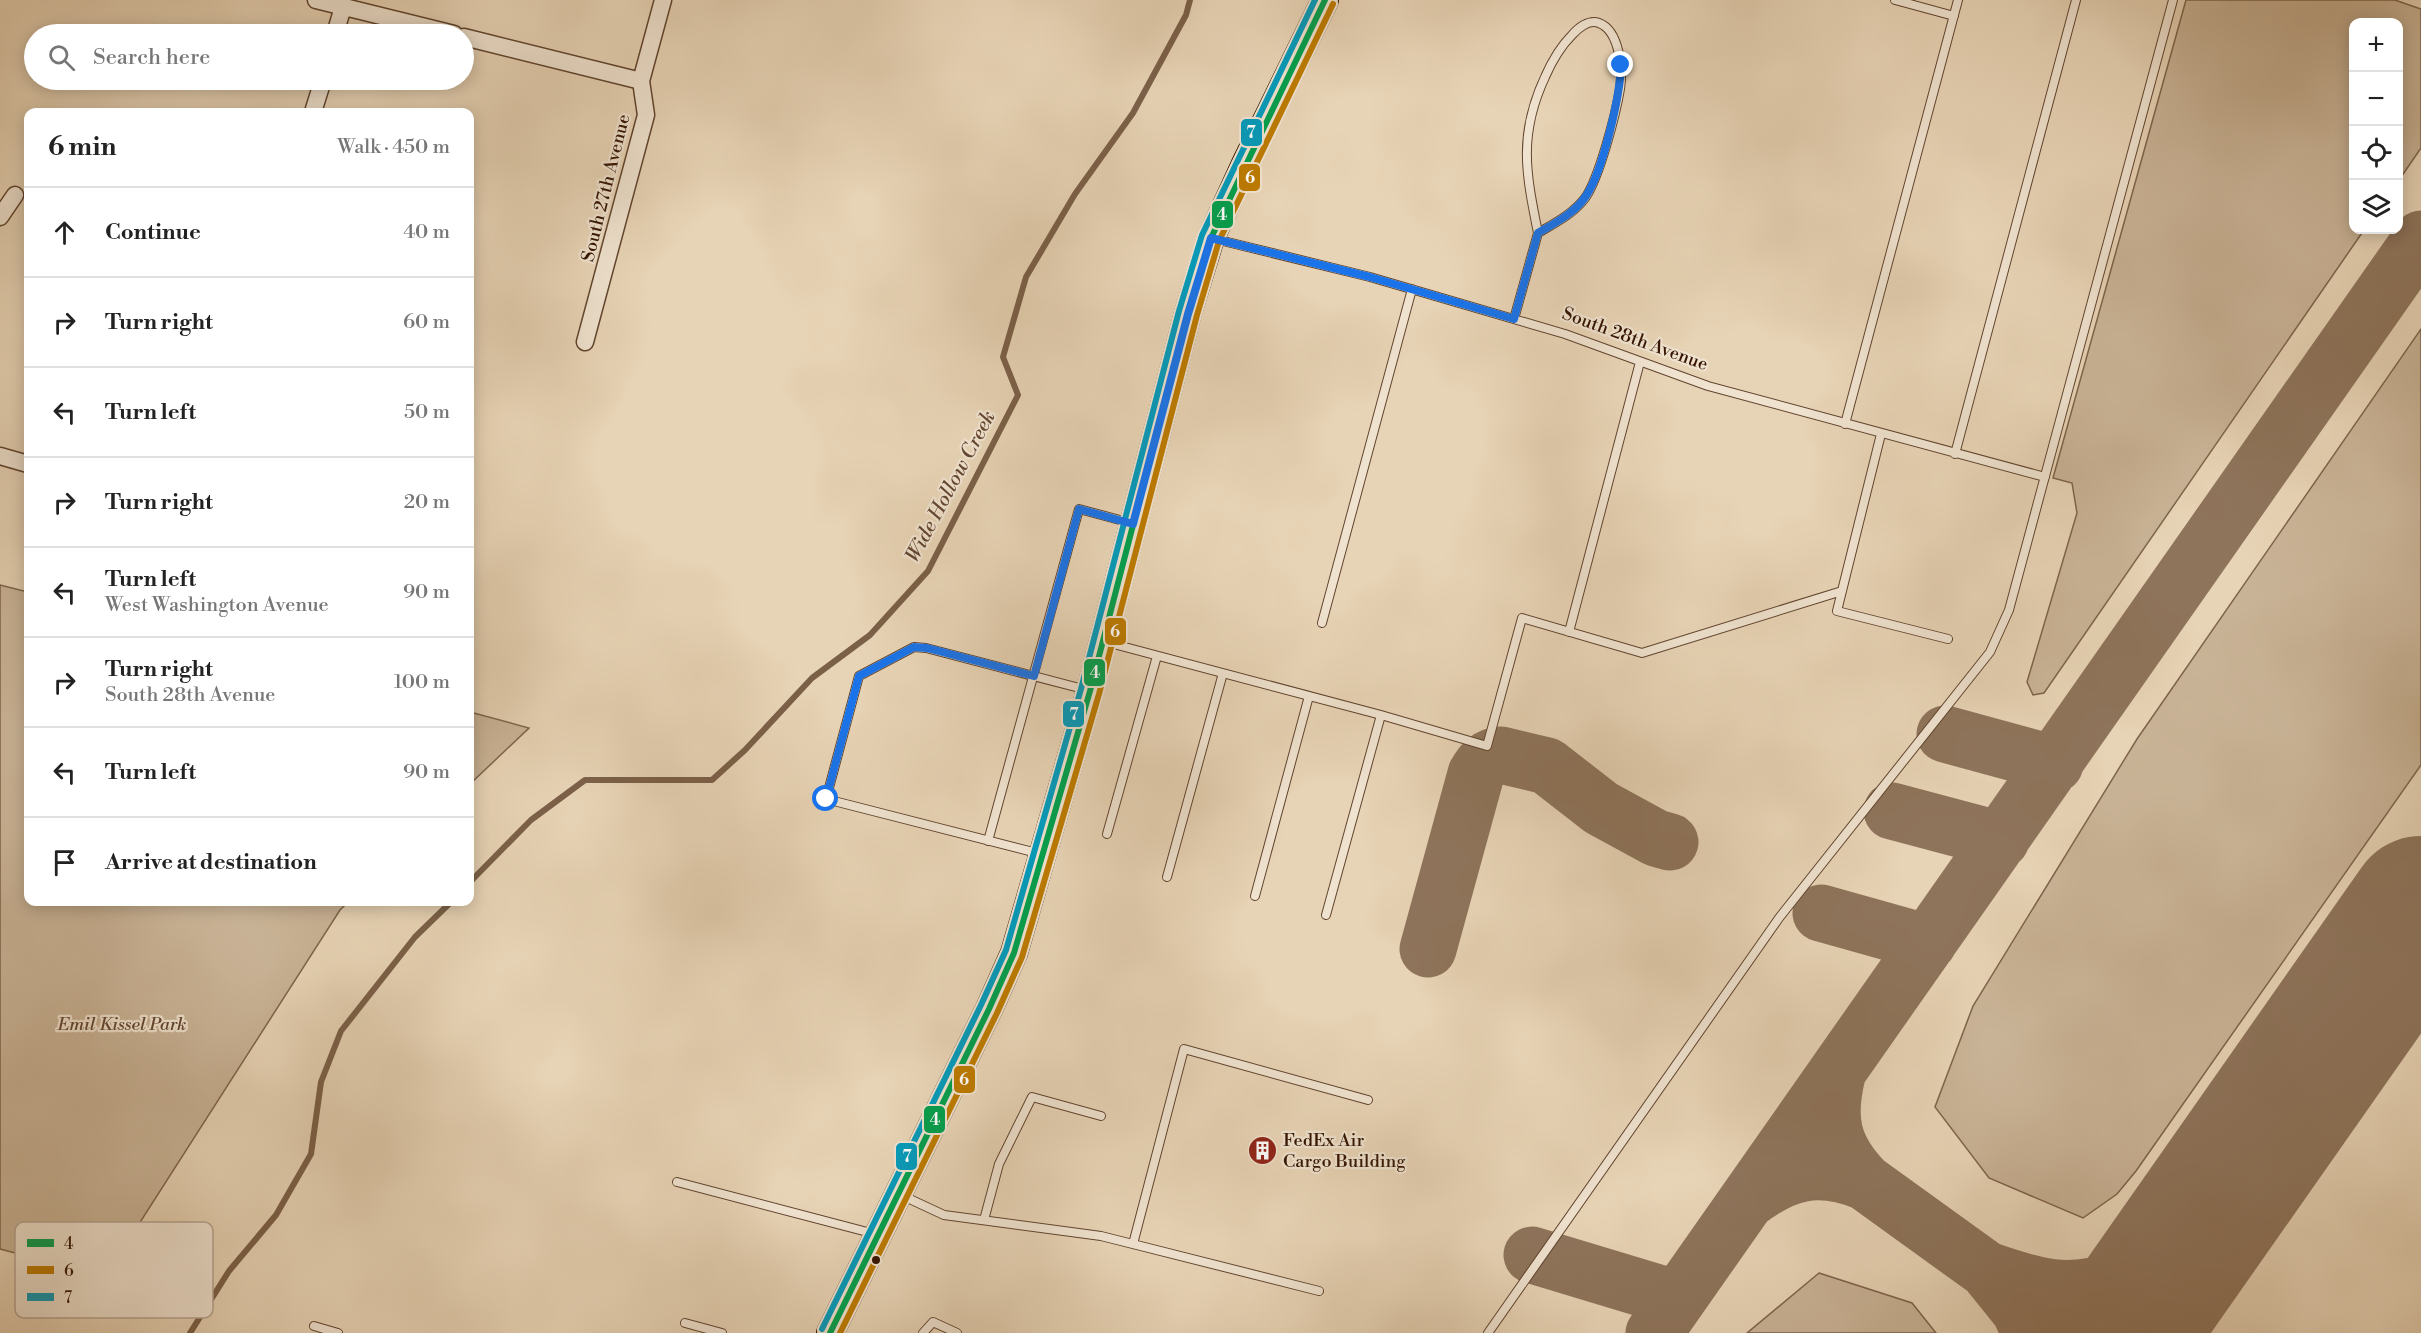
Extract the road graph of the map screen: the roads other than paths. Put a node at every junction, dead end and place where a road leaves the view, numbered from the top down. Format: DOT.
graph roads {
  1 [pos="316,0"];
  2 [pos="663,0"];
  3 [pos="1325,0"];
  4 [pos="1895,0"];
  5 [pos="1958,0"];
  6 [pos="2076,0"];
  7 [pos="2173,0"];
  8 [pos="343,7"];
  9 [pos="1954,16"];
  10 [pos="339,24"];
  11 [pos="413,24"];
  12 [pos="474,39"];
  13 [pos="641,81"];
  14 [pos="320,90"];
  15 [pos="314,108"];
  16 [pos="15,195"];
  17 [pos="0,217"];
  18 [pos="1538,233"];
  19 [pos="1211,238"];
  20 [pos="1412,289"];
  21 [pos="1514,319"];
  22 [pos="585,342"];
  23 [pos="1640,362"];
  24 [pos="1845,424"];
  25 [pos="1881,434"];
  26 [pos="1955,454"];
  27 [pos="0,456"];
  28 [pos="24,463"];
  29 [pos="2045,477"];
  30 [pos="1133,524"];
  31 [pos="1842,591"];
  32 [pos="1322,623"];
  33 [pos="1569,632"];
  34 [pos="1948,639"];
  35 [pos="1103,641"];
  36 [pos="1158,656"];
  37 [pos="1223,673"];
  38 [pos="1034,676"];
  39 [pos="1090,691"];
  40 [pos="1310,696"];
  41 [pos="1381,715"];
  42 [pos="1107,834"];
  43 [pos="988,841"];
  44 [pos="1044,855"];
  45 [pos="1167,877"];
  46 [pos="1255,896"];
  47 [pos="1326,915"];
  48 [pos="1368,1100"];
  49 [pos="1101,1116"];
  50 [pos="677,1182"];
  51 [pos="898,1194"];
  52 [pos="984,1220"];
  53 [pos="878,1235"];
  54 [pos="1133,1244"];
  55 [pos="1320,1291"];
  56 [pos="685,1323"];
  57 [pos="314,1326"];
  58 [pos="338,1333"];
  59 [pos="722,1333"];
  60 [pos="830,1333"];
  61 [pos="923,1333"];
  62 [pos="957,1333"];
  63 [pos="1488,1333"];
  1 -- 8 [label="street"];
  2 -- 13 [label="street"];
  3 -- 19 [label="main road"];
  4 -- 9 [label="lane"];
  5 -- 9 [label="lane"];
  6 -- 26 [label="lane"];
  7 -- 29 [label="lane"];
  8 -- 10 [label="street"];
  8 -- 11 [label="street"];
  9 -- 24 [label="lane"];
  12 -- 13 [label="street"];
  13 -- 22 [label="street, South 27th Avenue"];
  14 -- 15 [label="street"];
  16 -- 17 [label="street"];
  18 -- 18 [label="lane"];
  18 -- 21 [label="lane"];
  19 -- 20 [label="lane, South 28th Avenue"];
  19 -- 30 [label="main road"];
  20 -- 21 [label="lane, South 28th Avenue"];
  20 -- 32 [label="lane"];
  21 -- 23 [label="lane, South 28th Avenue"];
  23 -- 24 [label="lane, South 28th Avenue"];
  23 -- 33 [label="lane"];
  24 -- 25 [label="lane, South 28th Avenue"];
  25 -- 26 [label="lane, South 28th Avenue"];
  25 -- 31 [label="lane"];
  26 -- 29 [label="lane, South 28th Avenue"];
  27 -- 28 [label="street"];
  29 -- 63 [label="lane"];
  30 -- 35 [label="main road"];
  30 -- 38 [label="lane"];
  31 -- 33 [label="lane"];
  31 -- 34 [label="lane"];
  33 -- 41 [label="lane"];
  35 -- 36 [label="lane"];
  35 -- 39 [label="main road"];
  36 -- 37 [label="lane"];
  36 -- 42 [label="lane"];
  37 -- 40 [label="lane"];
  37 -- 45 [label="lane"];
  38 -- 39 [label="lane"];
  38 -- 43 [label="lane"];
  38 -- 43 [label="lane"];
  39 -- 44 [label="main road"];
  40 -- 41 [label="lane"];
  40 -- 46 [label="lane"];
  41 -- 47 [label="lane"];
  43 -- 44 [label="lane"];
  44 -- 51 [label="main road"];
  48 -- 54 [label="lane"];
  49 -- 52 [label="lane"];
  50 -- 53 [label="lane"];
  51 -- 52 [label="lane"];
  51 -- 53 [label="main road"];
  52 -- 54 [label="lane"];
  53 -- 60 [label="main road"];
  54 -- 55 [label="lane"];
  56 -- 59 [label="lane"];
  57 -- 58 [label="lane"];
  61 -- 62 [label="lane"];
}
